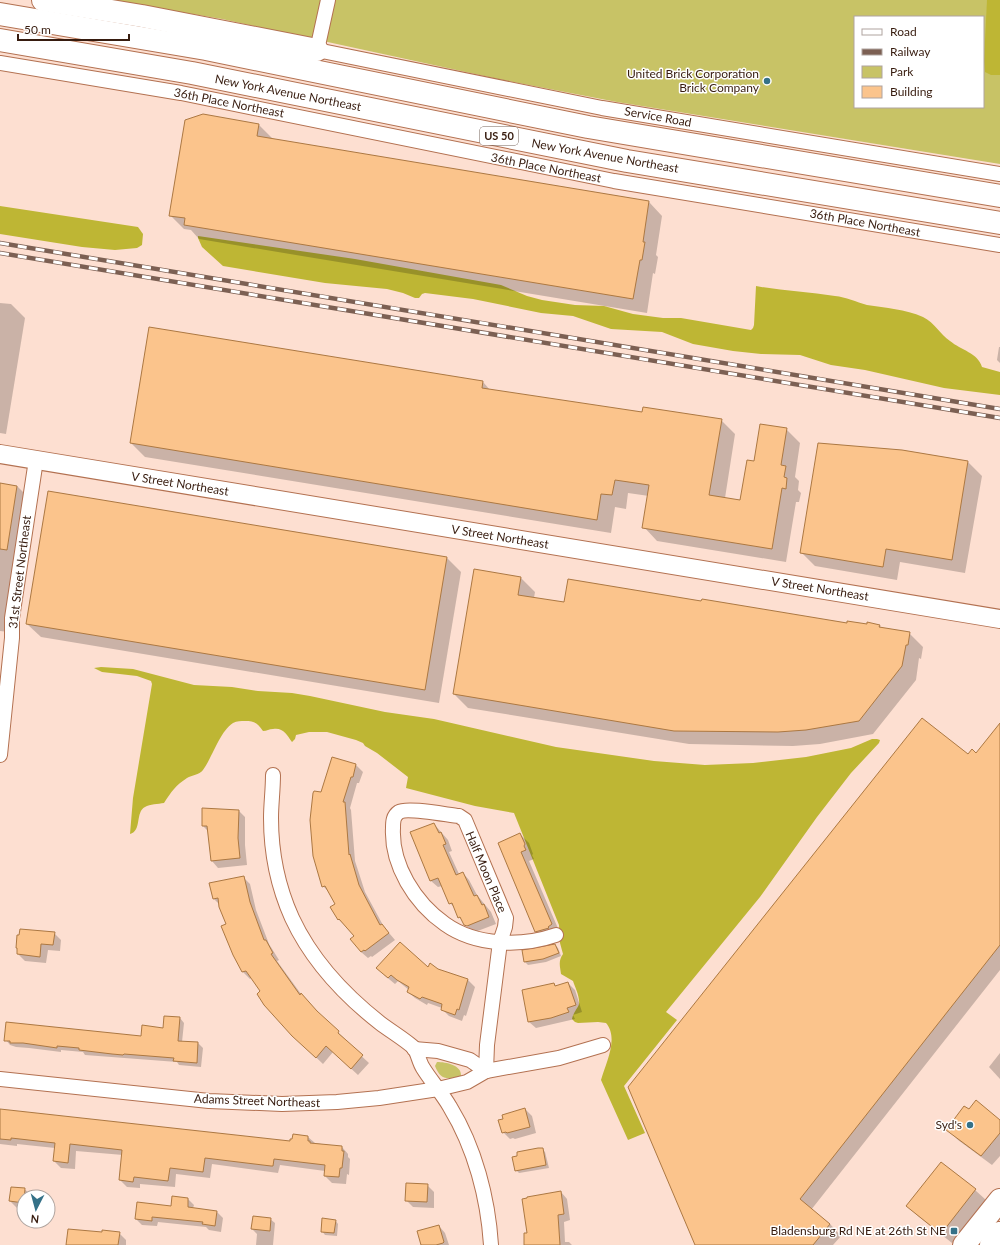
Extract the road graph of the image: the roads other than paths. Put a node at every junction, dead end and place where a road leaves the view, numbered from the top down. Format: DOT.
graph roads {
  1 [pos="43,0"];
  2 [pos="328,0"];
  3 [pos="0,14"];
  4 [pos="0,40"];
  5 [pos="317,50"];
  6 [pos="0,63"];
  7 [pos="1000,174"];
  8 [pos="1000,196"];
  9 [pos="1000,223"];
  10 [pos="1000,245"];
  11 [pos="0,454"];
  12 [pos="36,460"];
  13 [pos="1000,619"];
  14 [pos="0,755"];
  15 [pos="273,776"];
  16 [pos="556,935"];
  17 [pos="500,942"];
  18 [pos="602,1045"];
  19 [pos="414,1049"];
  20 [pos="486,1071"];
  21 [pos="0,1079"];
  22 [pos="438,1089"];
  23 [pos="1000,1200"];
  24 [pos="1000,1233"];
  25 [pos="966,1244"];
  26 [pos="491,1245"];
  27 [pos="991,1245"];
  1 -- 5 [label="main road"];
  2 -- 5 [label="street"];
  3 -- 8 [label="main road, US 50"];
  4 -- 9 [label="main road, New York Avenue Northeast / US 50"];
  5 -- 7 [label="street, Service Road"];
  6 -- 10 [label="street, 36th Place Northeast"];
  11 -- 12 [label="street, V Street Northeast"];
  12 -- 13 [label="street, V Street Northeast"];
  12 -- 14 [label="street, 31st Street Northeast"];
  15 -- 19 [label="street"];
  16 -- 17 [label="street, Half Moon Place"];
  17 -- 17 [label="street, Half Moon Place"];
  17 -- 20 [label="street, Half Moon Place"];
  18 -- 20 [label="street, Adams Street Northeast"];
  19 -- 20 [label="street"];
  19 -- 22 [label="street"];
  20 -- 22 [label="street, Adams Street Northeast"];
  21 -- 22 [label="street, Adams Street Northeast"];
  22 -- 26 [label="street"];
  23 -- 25 [label="main road"];
  24 -- 27 [label="main road"];
}
